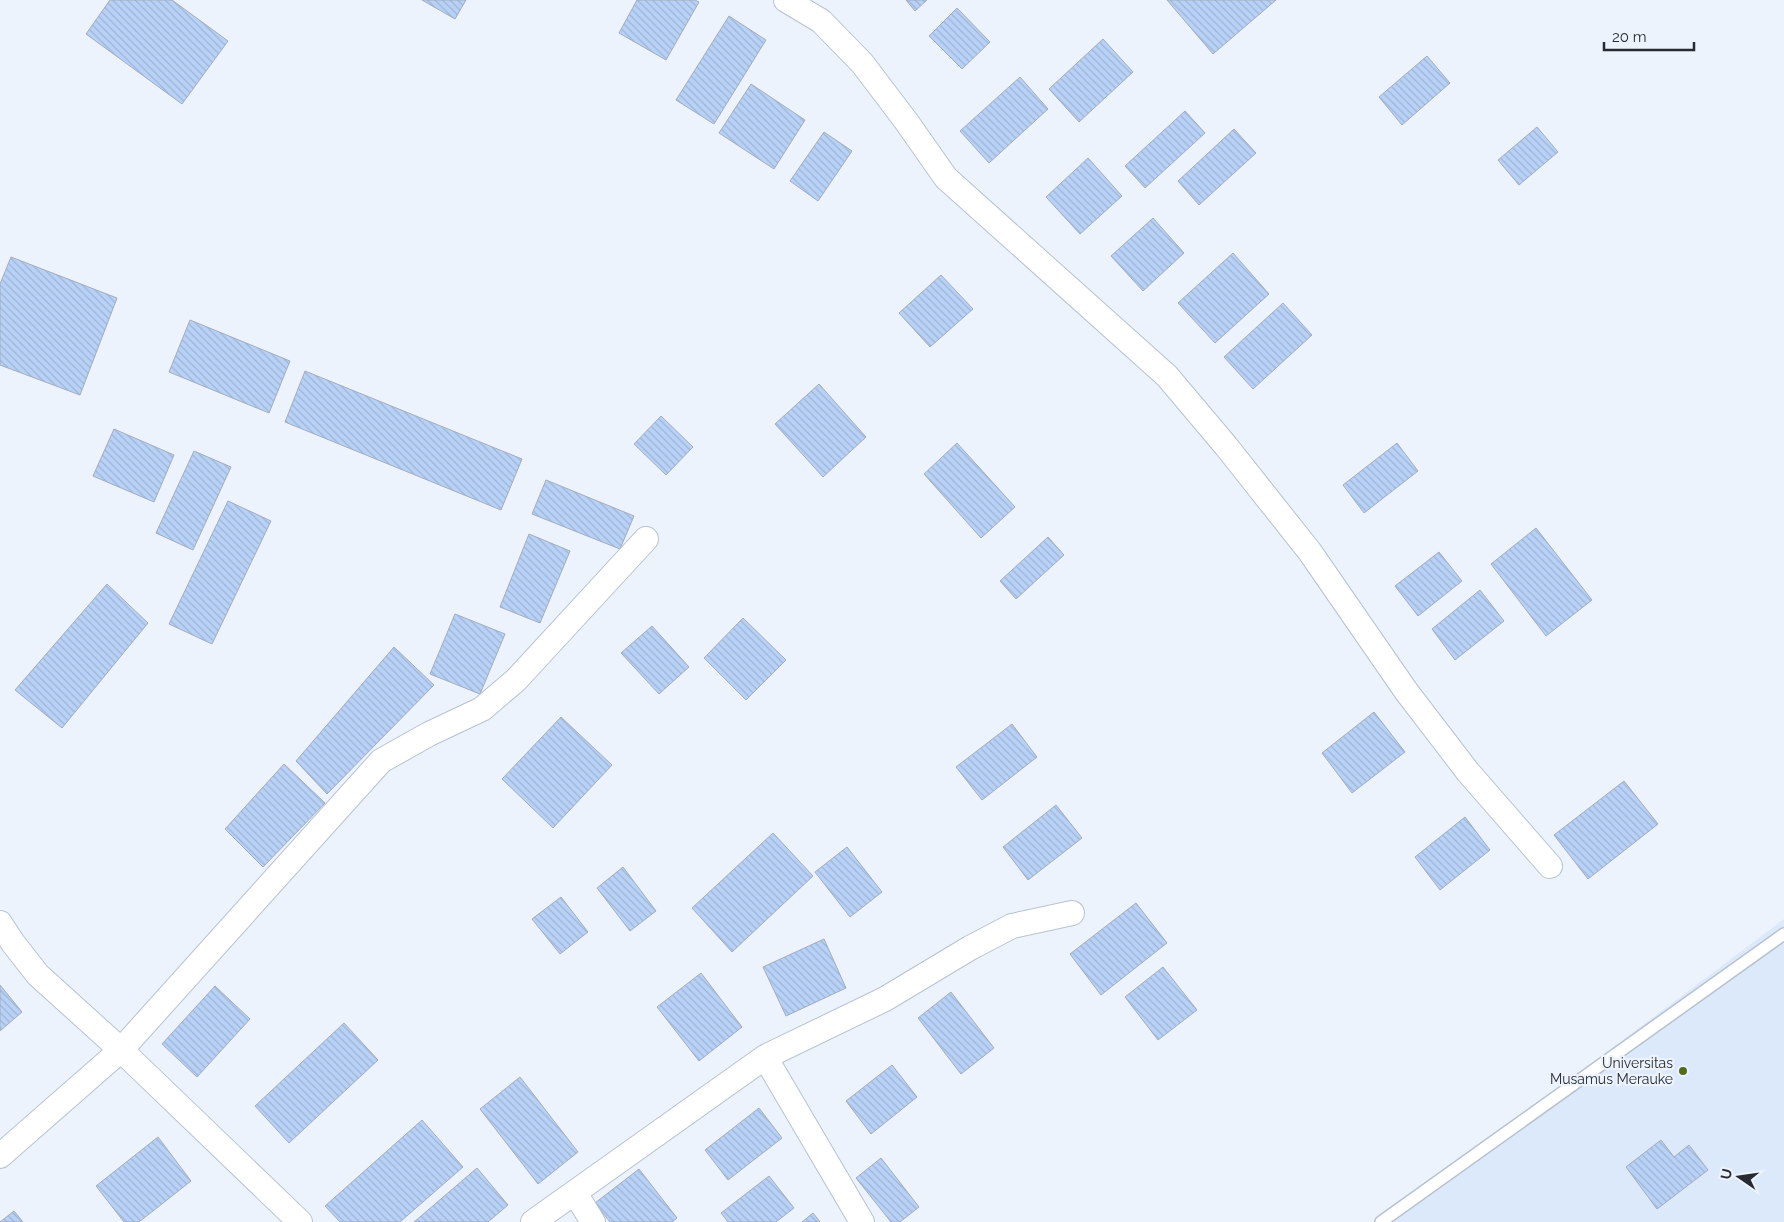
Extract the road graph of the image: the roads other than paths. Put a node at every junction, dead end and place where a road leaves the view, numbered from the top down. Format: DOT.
graph roads {
  1 [pos="786,0"];
  2 [pos="646,539"];
  3 [pos="1550,866"];
  4 [pos="1072,912"];
  5 [pos="0,922"];
  6 [pos="1784,934"];
  7 [pos="121,1050"];
  8 [pos="766,1057"];
  9 [pos="0,1156"];
  10 [pos="575,1193"];
  11 [pos="300,1222"];
  12 [pos="532,1222"];
  13 [pos="593,1222"];
  14 [pos="862,1222"];
  15 [pos="1381,1222"];
  1 -- 3 [label="street"];
  2 -- 7 [label="street"];
  4 -- 8 [label="street"];
  5 -- 7 [label="street"];
  6 -- 15 [label="lane"];
  7 -- 9 [label="street"];
  7 -- 11 [label="street"];
  8 -- 10 [label="street"];
  8 -- 14 [label="street"];
  10 -- 12 [label="street"];
  10 -- 13 [label="street"];
}
